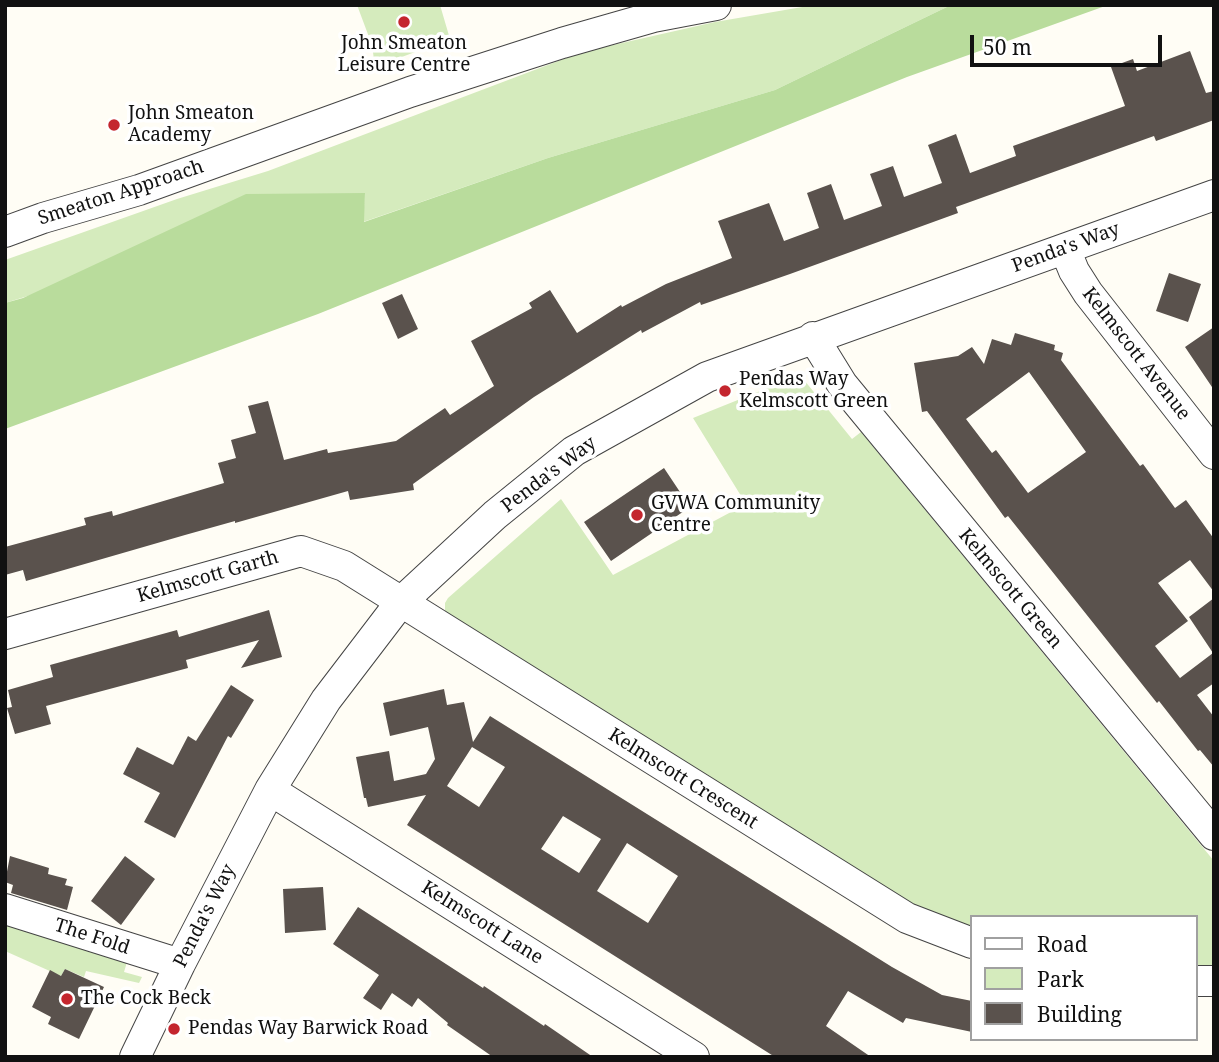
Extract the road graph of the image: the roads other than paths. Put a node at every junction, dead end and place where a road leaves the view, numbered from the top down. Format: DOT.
graph roads {
  1 [pos="716,5"];
  2 [pos="1214,195"];
  3 [pos="5,232"];
  4 [pos="1065,248"];
  5 [pos="813,337"];
  6 [pos="1214,454"];
  7 [pos="400,603"];
  8 [pos="5,634"];
  9 [pos="270,790"];
  10 [pos="1214,835"];
  11 [pos="5,909"];
  12 [pos="970,942"];
  13 [pos="180,964"];
  14 [pos="135,1057"];
  15 [pos="694,1057"];
  1 -- 3 [label="street, Smeaton Approach"];
  2 -- 4 [label="street, Penda's Way"];
  4 -- 5 [label="street, Penda's Way"];
  4 -- 6 [label="street, Kelmscott Avenue"];
  5 -- 7 [label="street, Penda's Way"];
  5 -- 10 [label="street, Kelmscott Green"];
  7 -- 8 [label="street, Kelmscott Garth"];
  7 -- 9 [label="street, Penda's Way"];
  7 -- 12 [label="street, Kelmscott Crescent"];
  9 -- 13 [label="street, Penda's Way"];
  9 -- 15 [label="street, Kelmscott Lane"];
  11 -- 13 [label="street, The Fold"];
  13 -- 14 [label="street, Penda's Way"];
}
